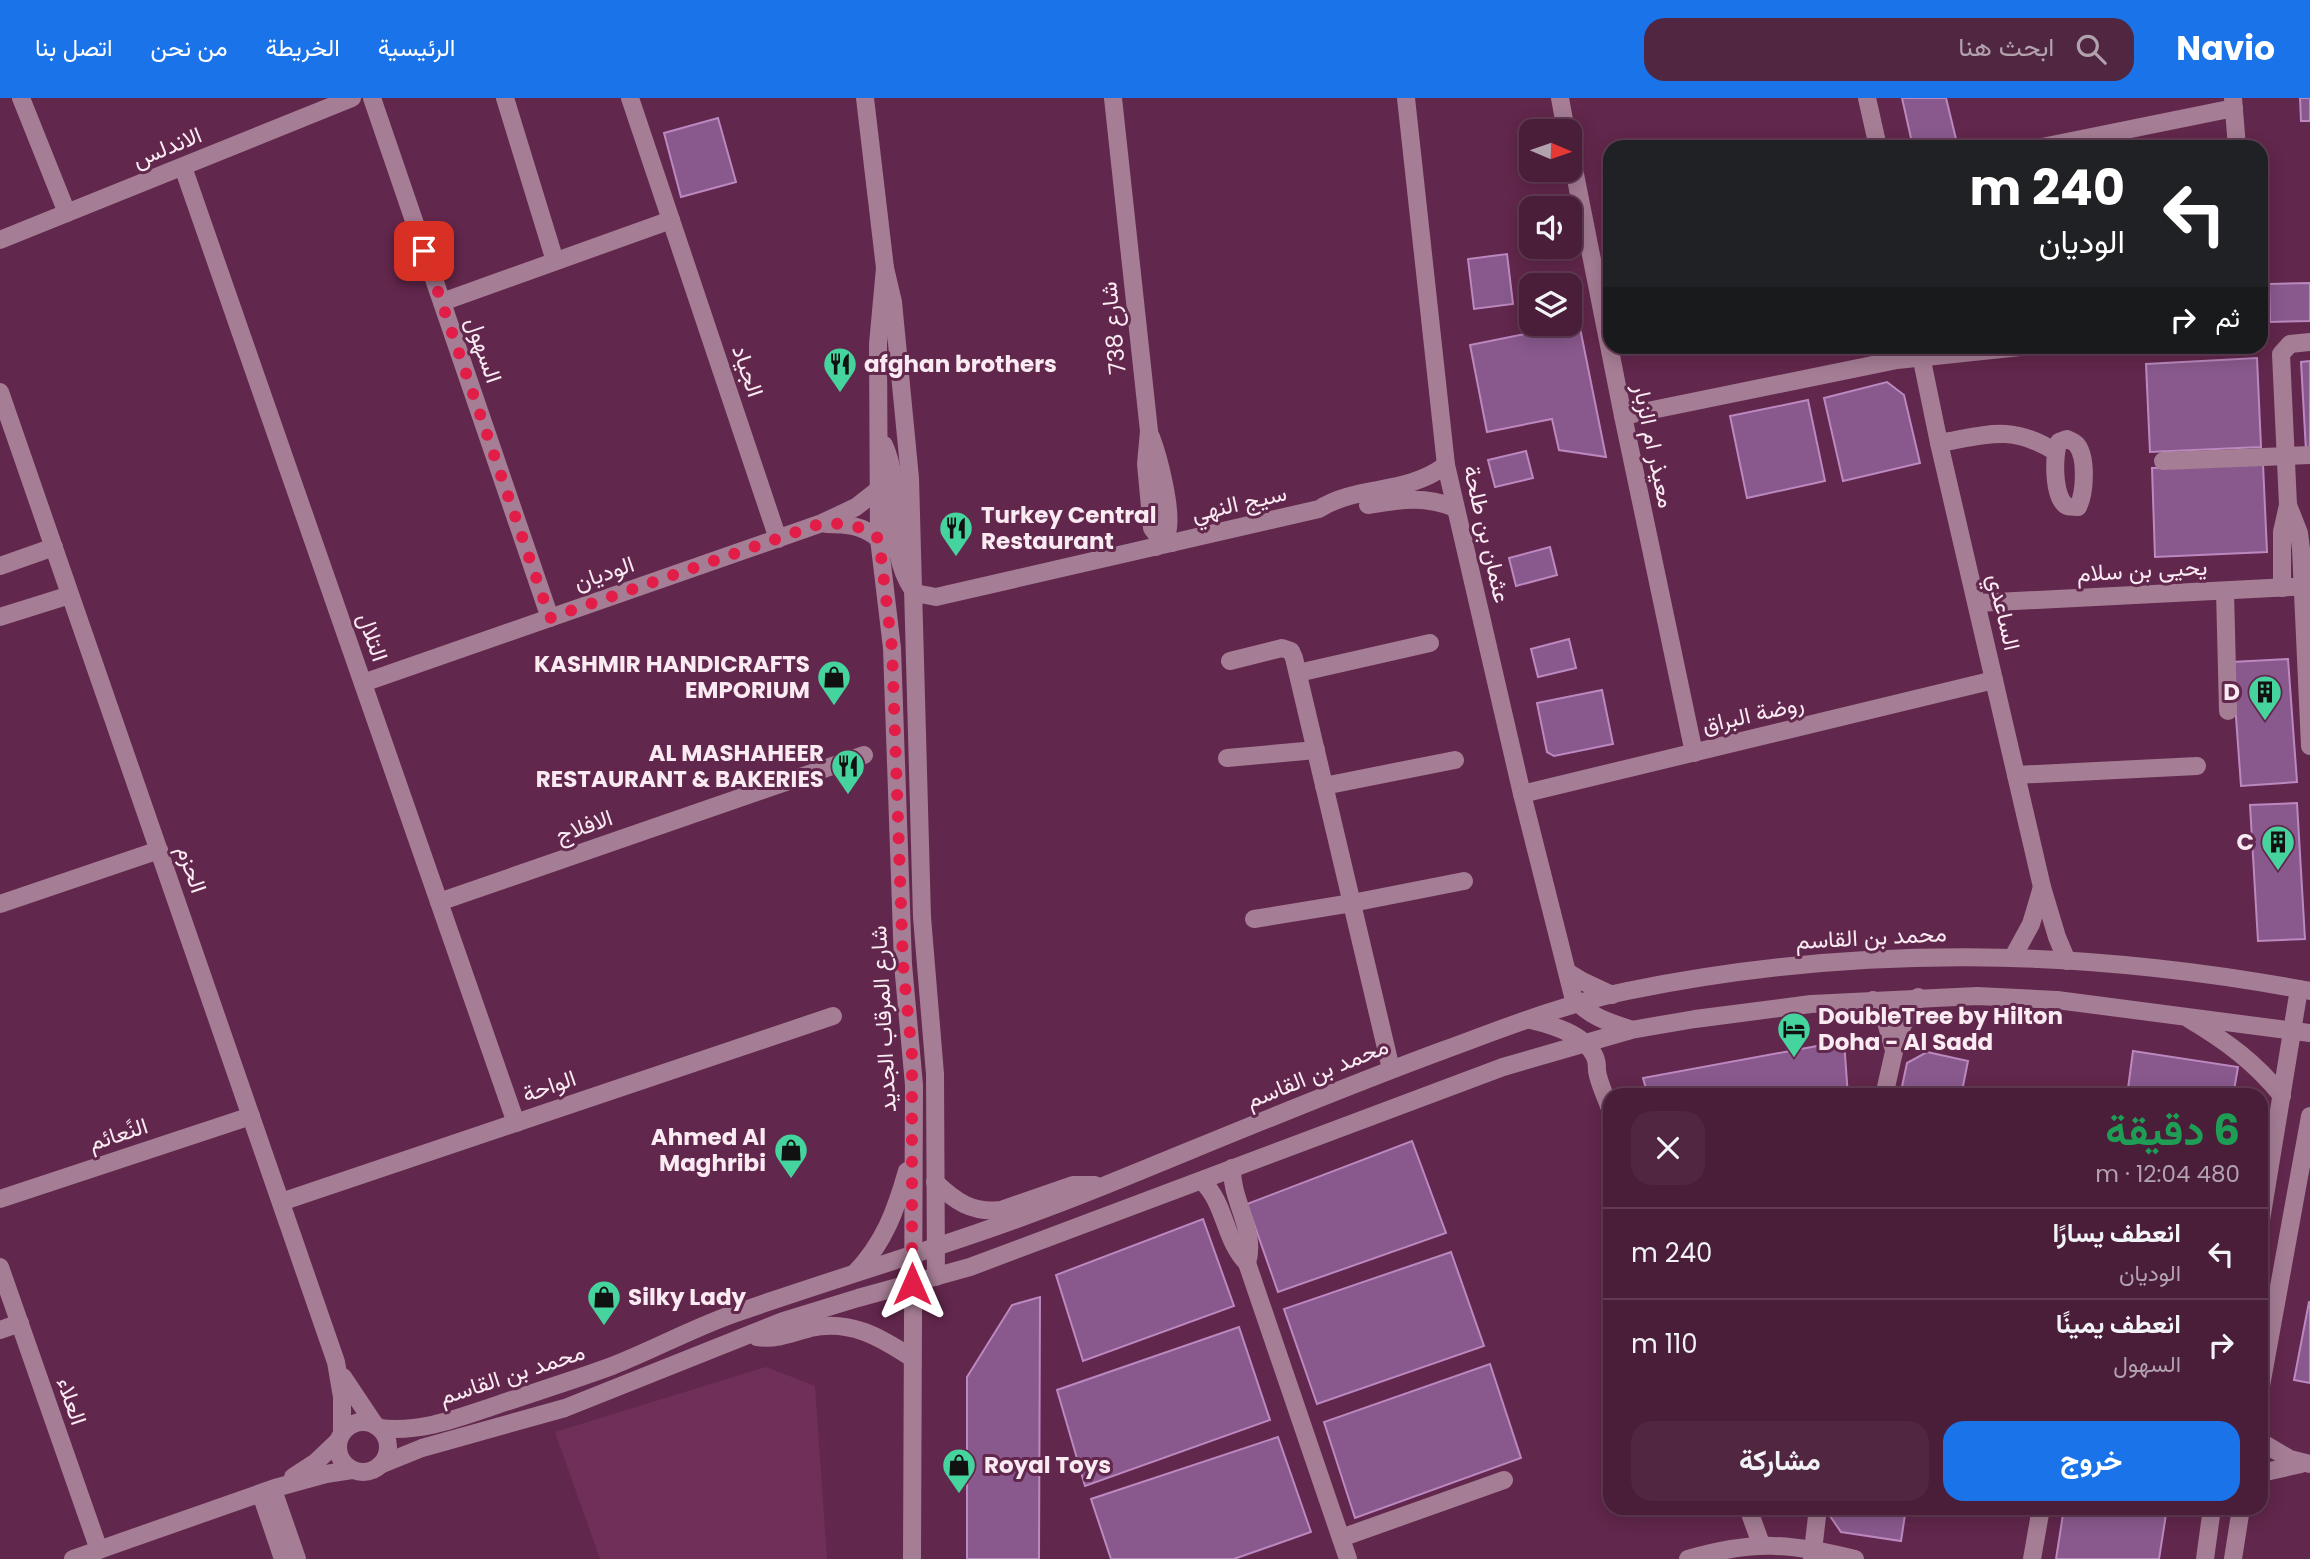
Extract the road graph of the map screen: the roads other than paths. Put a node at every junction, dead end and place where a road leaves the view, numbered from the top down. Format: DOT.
graph roads {
  1 [pos="21,98"];
  2 [pos="352,98"];
  3 [pos="372,98"];
  4 [pos="505,98"];
  5 [pos="630,98"];
  6 [pos="865,98"];
  7 [pos="1112,98"];
  8 [pos="1406,98"];
  9 [pos="1560,98"];
  10 [pos="1867,98"];
  11 [pos="2234,103"];
  12 [pos="1564,119"];
  13 [pos="1876,140"];
  14 [pos="2073,140"];
  15 [pos="2237,140"];
  16 [pos="183,167"];
  17 [pos="1577,182"];
  18 [pos="67,214"];
  19 [pos="671,219"];
  20 [pos="0,240"];
  21 [pos="555,261"];
  22 [pos="885,268"];
  23 [pos="442,302"];
  24 [pos="1603,315"];
  25 [pos="2310,342"];
  26 [pos="1611,354"];
  27 [pos="1906,354"];
  28 [pos="1921,354"];
  29 [pos="0,392"];
  30 [pos="1623,416"];
  31 [pos="878,434"];
  32 [pos="1939,443"];
  33 [pos="2054,451"];
  34 [pos="2310,455"];
  35 [pos="2286,456"];
  36 [pos="2163,461"];
  37 [pos="1446,465"];
  38 [pos="879,489"];
  39 [pos="2288,505"];
  40 [pos="1455,508"];
  41 [pos="1319,509"];
  42 [pos="822,523"];
  43 [pos="778,539"];
  44 [pos="879,539"];
  45 [pos="1164,543"];
  46 [pos="54,547"];
  47 [pos="0,566"];
  48 [pos="2306,587"];
  49 [pos="2282,588"];
  50 [pos="2225,591"];
  51 [pos="915,593"];
  52 [pos="70,595"];
  53 [pos="1977,603"];
  54 [pos="0,617"];
  55 [pos="550,618"];
  56 [pos="1430,643"];
  57 [pos="1230,661"];
  58 [pos="1298,673"];
  59 [pos="1994,680"];
  60 [pos="363,683"];
  61 [pos="2228,711"];
  62 [pos="2310,746"];
  63 [pos="1316,750"];
  64 [pos="1694,753"];
  65 [pos="864,755"];
  66 [pos="1227,758"];
  67 [pos="1455,760"];
  68 [pos="2197,766"];
  69 [pos="2015,775"];
  70 [pos="1324,786"];
  71 [pos="1522,794"];
  72 [pos="159,850"];
  73 [pos="1464,881"];
  74 [pos="2042,887"];
  75 [pos="439,902"];
  76 [pos="1352,903"];
  77 [pos="0,904"];
  78 [pos="1254,919"];
  79 [pos="2013,957"];
  80 [pos="2067,961"];
  81 [pos="1569,972"];
  82 [pos="2304,990"];
  83 [pos="1612,995"];
  84 [pos="1918,997"];
  85 [pos="1873,1000"];
  86 [pos="1577,1003"];
  87 [pos="2182,1015"];
  88 [pos="833,1016"];
  89 [pos="1531,1020"];
  90 [pos="1632,1030"];
  91 [pos="2301,1032"];
  92 [pos="1584,1042"];
  93 [pos="1893,1047"];
  94 [pos="1558,1050"];
  95 [pos="1391,1069"];
  96 [pos="1597,1073"];
  97 [pos="1885,1088"];
  98 [pos="1603,1090"];
  99 [pos="2282,1096"];
  100 [pos="251,1116"];
  101 [pos="2310,1116"];
  102 [pos="516,1123"];
  103 [pos="2308,1136"];
  104 [pos="913,1151"];
  105 [pos="1232,1168"];
  106 [pos="2268,1179"];
  107 [pos="1202,1181"];
  108 [pos="934,1182"];
  109 [pos="1102,1186"];
  110 [pos="0,1199"];
  111 [pos="281,1202"];
  112 [pos="936,1248"];
  113 [pos="912,1256"];
  114 [pos="1247,1263"];
  115 [pos="0,1267"];
  116 [pos="855,1273"];
  117 [pos="936,1278"];
  118 [pos="912,1284"];
  119 [pos="20,1323"];
  120 [pos="0,1330"];
  121 [pos="746,1335"];
  122 [pos="2268,1349"];
  123 [pos="912,1358"];
  124 [pos="336,1362"];
  125 [pos="377,1427"];
  126 [pos="340,1437"];
  127 [pos="2268,1447"];
  128 [pos="2307,1464"];
  129 [pos="380,1465"];
  130 [pos="352,1470"];
  131 [pos="2268,1472"];
  132 [pos="1504,1480"];
  133 [pos="269,1491"];
  134 [pos="1751,1515"];
  135 [pos="1817,1515"];
  136 [pos="2040,1515"];
  137 [pos="2211,1515"];
  138 [pos="2240,1515"];
  139 [pos="1341,1538"];
  140 [pos="1761,1544"];
  141 [pos="99,1550"];
  142 [pos="1812,1554"];
  143 [pos="73,1559"];
  144 [pos="283,1559"];
  145 [pos="297,1559"];
  146 [pos="912,1559"];
  147 [pos="1348,1559"];
  148 [pos="1688,1559"];
  149 [pos="1855,1559"];
  150 [pos="2032,1559"];
  151 [pos="2205,1559"];
  152 [pos="2233,1559"];
  1 -- 18 [label="street"];
  2 -- 16 [label="street, الاندلس"];
  3 -- 23 [label="street, السهول"];
  4 -- 21 [label="street"];
  5 -- 19 [label="street, الجياد"];
  6 -- 22 [label="street, شارع المرقاب الجديد"];
  7 -- 45 [label="street, شارع 738"];
  8 -- 37 [label="street, عثمان بن طلحة"];
  9 -- 12 [label="street"];
  10 -- 13 [label="street"];
  11 -- 14 [label="street"];
  11 -- 15 [label="street"];
  16 -- 18 [label="street, الاندلس"];
  16 -- 60 [label="street, التلال"];
  17 -- 24 [label="street, معيذر ام الزبار"];
  18 -- 20 [label="street, الاندلس"];
  19 -- 21 [label="street"];
  19 -- 43 [label="street, الجياد"];
  21 -- 23 [label="street"];
  22 -- 31 [label="street, شارع المرقاب الجديد"];
  22 -- 51 [label="street, شارع المرقاب الجديد"];
  23 -- 55 [label="street, السهول"];
  25 -- 35 [label="street"];
  26 -- 30 [label="street, معيذر ام الزبار"];
  27 -- 30 [label="street"];
  28 -- 32 [label="street, الساعدي"];
  29 -- 46 [label="street, الحزم"];
  30 -- 64 [label="street, معيذر ام الزبار"];
  31 -- 38 [label="street, شارع المرقاب الجديد"];
  31 -- 51 [label="street"];
  32 -- 33 [label="street"];
  32 -- 53 [label="street, الساعدي"];
  34 -- 35 [label="street"];
  35 -- 36 [label="street"];
  35 -- 39 [label="street"];
  37 -- 40 [label="street, عثمان بن طلحة"];
  37 -- 41 [label="street, سيج النهي"];
  38 -- 42 [label="street, الوديان"];
  38 -- 44 [label="street, شارع المرقاب الجديد"];
  39 -- 48 [label="street"];
  39 -- 49 [label="street"];
  40 -- 41 [label="street"];
  40 -- 71 [label="street, عثمان بن طلحة"];
  41 -- 45 [label="street, سيج النهي"];
  42 -- 43 [label="street, الوديان"];
  42 -- 44 [label="street, الوديان"];
  43 -- 55 [label="street, الوديان"];
  44 -- 104 [label="street, شارع المرقاب الجديد"];
  45 -- 51 [label="street, سيج النهي"];
  46 -- 47 [label="street"];
  46 -- 52 [label="street, الحزم"];
  48 -- 49 [label="street, يحيى بن سلام"];
  48 -- 62 [label="street"];
  49 -- 50 [label="street, يحيى بن سلام"];
  50 -- 53 [label="street, يحيى بن سلام"];
  50 -- 61 [label="street"];
  51 -- 108 [label="street, شارع المرقاب الجديد"];
  52 -- 54 [label="street"];
  52 -- 72 [label="street, الحزم"];
  53 -- 59 [label="street, الساعدي"];
  55 -- 60 [label="street, الوديان"];
  56 -- 58 [label="street"];
  57 -- 58 [label="street"];
  58 -- 63 [label="street"];
  59 -- 64 [label="street, روضة البراق"];
  59 -- 69 [label="street, الساعدي"];
  60 -- 75 [label="street, التلال"];
  63 -- 66 [label="street"];
  63 -- 70 [label="street"];
  64 -- 71 [label="street, روضة البراق"];
  65 -- 75 [label="street, الافلاج"];
  67 -- 70 [label="street"];
  68 -- 69 [label="street"];
  69 -- 74 [label="street, الساعدي"];
  70 -- 76 [label="street"];
  71 -- 81 [label="street, عثمان بن طلحة"];
  72 -- 77 [label="street"];
  72 -- 100 [label="street, الحزم"];
  73 -- 76 [label="street"];
  74 -- 79 [label="street"];
  74 -- 80 [label="street, الساعدي"];
  75 -- 102 [label="street, التلال"];
  76 -- 78 [label="street"];
  76 -- 95 [label="street"];
  79 -- 80 [label="street, محمد بن القاسم"];
  79 -- 83 [label="street, محمد بن القاسم"];
  80 -- 82 [label="street, محمد بن القاسم"];
  81 -- 83 [label="street"];
  81 -- 86 [label="street, عثمان بن طلحة"];
  82 -- 91 [label="street"];
  83 -- 86 [label="street, محمد بن القاسم"];
  84 -- 85 [label="street, محمد بن القاسم"];
  84 -- 87 [label="street, محمد بن القاسم"];
  84 -- 93 [label="street"];
  85 -- 90 [label="street, محمد بن القاسم"];
  85 -- 93 [label="street"];
  86 -- 89 [label="street, محمد بن القاسم"];
  86 -- 90 [label="street"];
  87 -- 91 [label="street, محمد بن القاسم"];
  87 -- 99 [label="street"];
  88 -- 102 [label="street, الواحة"];
  89 -- 92 [label="street"];
  89 -- 95 [label="street, محمد بن القاسم"];
  90 -- 92 [label="street, محمد بن القاسم"];
  91 -- 99 [label="street"];
  92 -- 94 [label="street, محمد بن القاسم"];
  92 -- 96 [label="street"];
  93 -- 97 [label="street"];
  94 -- 96 [label="street"];
  94 -- 105 [label="street, محمد بن القاسم"];
  95 -- 109 [label="street, محمد بن القاسم"];
  96 -- 98 [label="street"];
  99 -- 106 [label="street"];
  100 -- 110 [label="street, النًعائم"];
  100 -- 111 [label="street, الحزم"];
  101 -- 103 [label="street"];
  102 -- 111 [label="street, الواحة"];
  103 -- 122 [label="street"];
  104 -- 113 [label="street, شارع المرقاب الجديد"];
  104 -- 116 [label="street"];
  105 -- 107 [label="street, محمد بن القاسم"];
  105 -- 114 [label="street"];
  107 -- 114 [label="street"];
  107 -- 117 [label="street, محمد بن القاسم"];
  108 -- 109 [label="street"];
  108 -- 112 [label="street, شارع المرقاب الجديد"];
  109 -- 112 [label="street, محمد بن القاسم"];
  111 -- 124 [label="street, الحزم"];
  112 -- 113 [label="street, محمد بن القاسم"];
  112 -- 117 [label="street, شارع المرقاب الجديد"];
  113 -- 116 [label="street, محمد بن القاسم"];
  113 -- 118 [label="street, شارع المرقاب الجديد"];
  114 -- 139 [label="street"];
  115 -- 119 [label="street, العلاء"];
  116 -- 125 [label="street, محمد بن القاسم"];
  117 -- 118 [label="street, محمد بن القاسم"];
  118 -- 121 [label="street, محمد بن القاسم"];
  118 -- 123 [label="street, شارع المرقاب الجديد"];
  119 -- 120 [label="street"];
  119 -- 141 [label="street, العلاء"];
  121 -- 123 [label="street"];
  121 -- 129 [label="street, محمد بن القاسم"];
  123 -- 146 [label="street, شارع المرقاب الجديد"];
  124 -- 125 [label="street, الحزم"];
  124 -- 126 [label="street, الحزم"];
  125 -- 126 [label="street"];
  125 -- 129 [label="street"];
  126 -- 130 [label="street"];
  126 -- 133 [label="street"];
  127 -- 128 [label="street"];
  128 -- 131 [label="street"];
  129 -- 130 [label="street"];
  130 -- 133 [label="street"];
  132 -- 139 [label="street"];
  133 -- 141 [label="street"];
  133 -- 144 [label="street"];
  133 -- 145 [label="street"];
  134 -- 140 [label="street"];
  135 -- 142 [label="street"];
  136 -- 150 [label="street"];
  137 -- 151 [label="street"];
  138 -- 152 [label="street"];
  139 -- 147 [label="street"];
  140 -- 142 [label="street"];
  140 -- 148 [label="street"];
  141 -- 143 [label="street"];
  142 -- 149 [label="street"];
}
